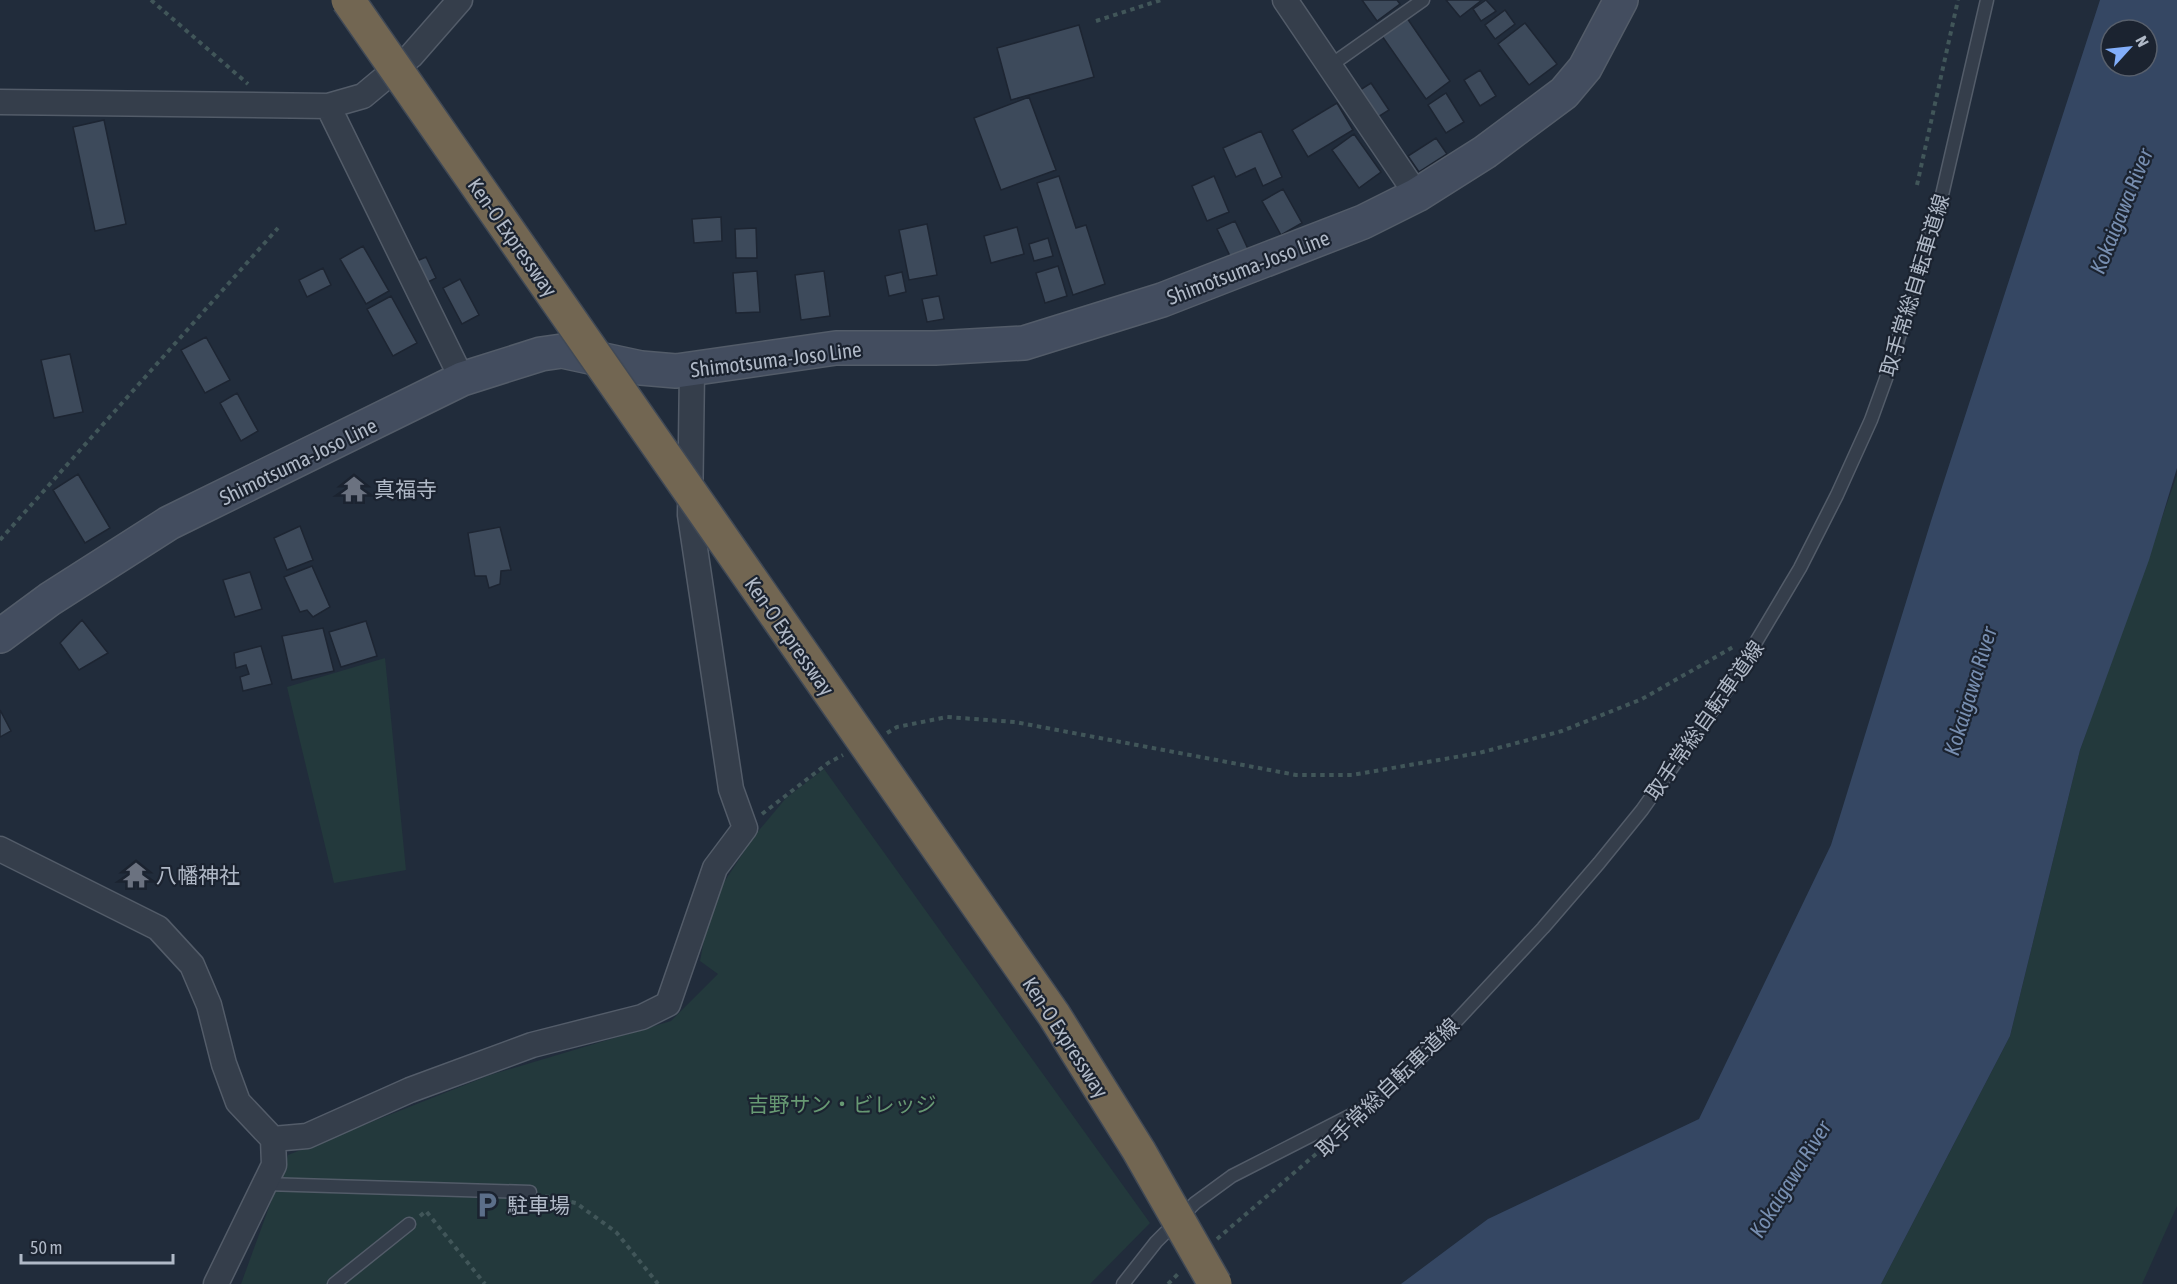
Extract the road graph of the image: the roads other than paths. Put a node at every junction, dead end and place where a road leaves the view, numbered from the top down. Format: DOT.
graph roads {
  1 [pos="348,0"];
  2 [pos="460,0"];
  3 [pos="1285,0"];
  4 [pos="1423,0"];
  5 [pos="1621,0"];
  6 [pos="1987,0"];
  7 [pos="1331,65"];
  8 [pos="0,102"];
  9 [pos="328,106"];
  10 [pos="1417,195"];
  11 [pos="692,370"];
  12 [pos="462,379"];
  13 [pos="3,627"];
  14 [pos="0,849"];
  15 [pos="273,1139"];
  16 [pos="265,1184"];
  17 [pos="530,1192"];
  18 [pos="409,1224"];
  19 [pos="216,1284"];
  20 [pos="334,1284"];
  21 [pos="1123,1284"];
  22 [pos="1215,1284"];
  1 -- 22 [label="highway, Ken-O Expressway, bridge"];
  2 -- 9 [label="street"];
  3 -- 7 [label="street"];
  4 -- 7 [label="lane"];
  5 -- 10 [label="main road, Shimotsuma-Joso Line"];
  6 -- 21 [label="lane, 取手常総自転車道線"];
  7 -- 10 [label="street"];
  8 -- 9 [label="street"];
  9 -- 12 [label="street"];
  10 -- 11 [label="main road, Shimotsuma-Joso Line"];
  11 -- 12 [label="main road, Shimotsuma-Joso Line"];
  11 -- 15 [label="street"];
  12 -- 13 [label="main road, Shimotsuma-Joso Line"];
  14 -- 15 [label="street"];
  15 -- 16 [label="street"];
  16 -- 17 [label="lane"];
  16 -- 19 [label="street"];
  18 -- 20 [label="lane"];
}
